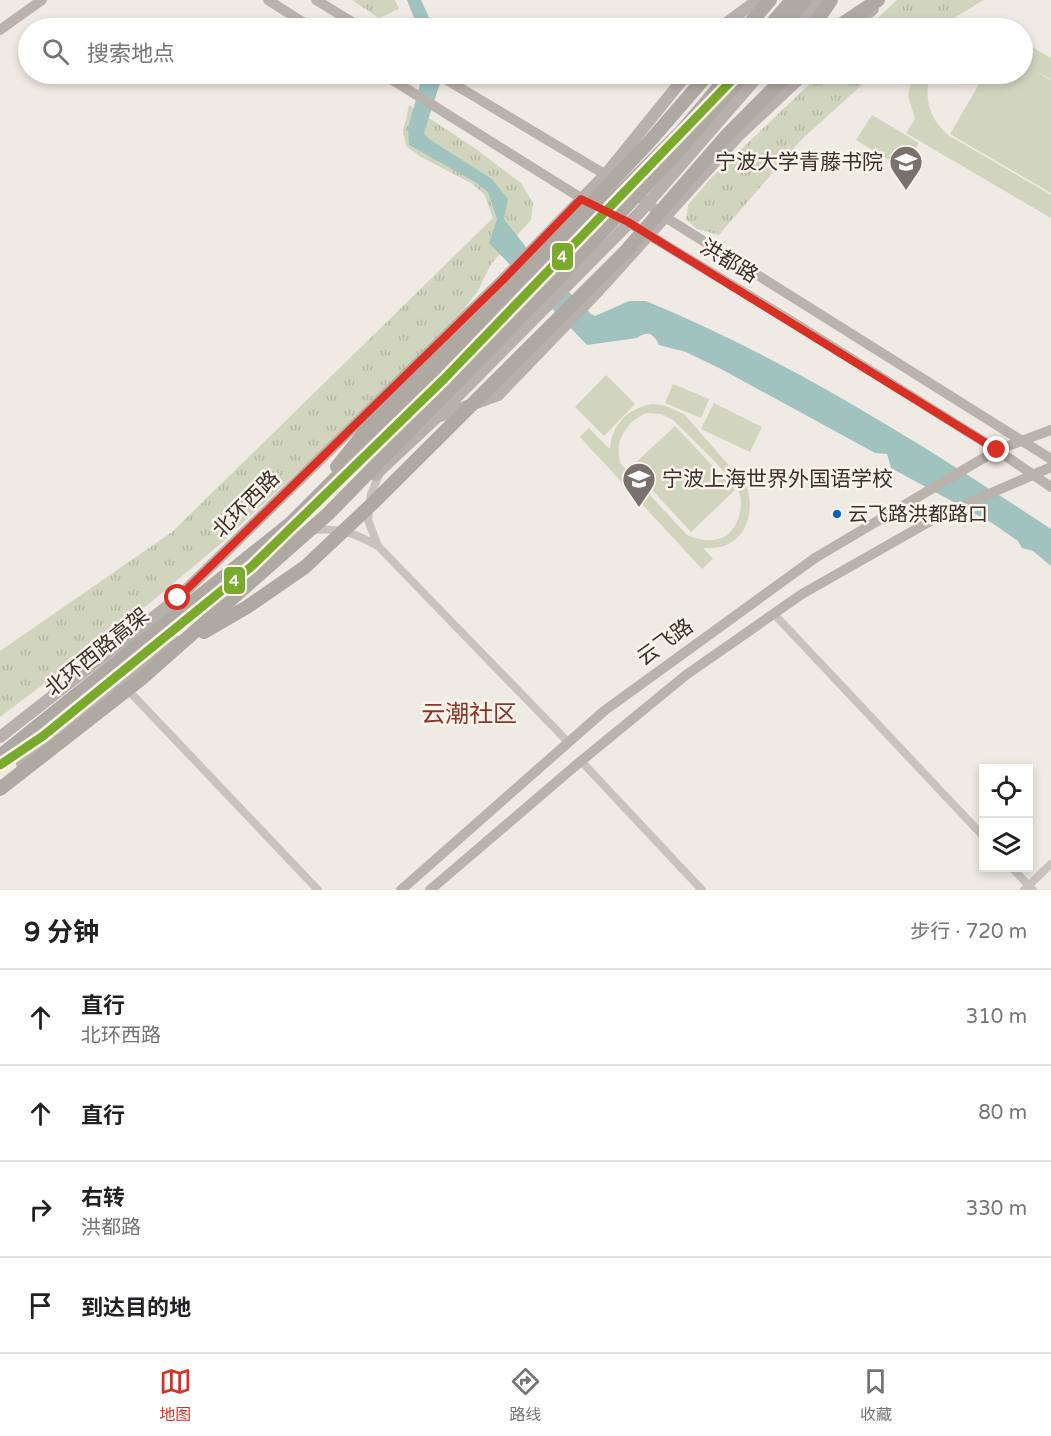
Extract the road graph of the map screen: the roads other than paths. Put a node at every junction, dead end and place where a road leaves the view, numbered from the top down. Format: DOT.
graph roads {
  1 [pos="42,0"];
  2 [pos="267,0"];
  3 [pos="316,0"];
  4 [pos="758,0"];
  5 [pos="771,0"];
  6 [pos="792,0"];
  7 [pos="805,0"];
  8 [pos="820,0"];
  9 [pos="831,0"];
  10 [pos="866,0"];
  11 [pos="878,0"];
  12 [pos="883,0"];
  13 [pos="296,18"];
  14 [pos="346,18"];
  15 [pos="733,18"];
  16 [pos="755,18"];
  17 [pos="777,18"];
  18 [pos="790,18"];
  19 [pos="805,18"];
  20 [pos="819,18"];
  21 [pos="851,18"];
  22 [pos="854,18"];
  23 [pos="856,18"];
  24 [pos="0,30"];
  25 [pos="400,84"];
  26 [pos="455,84"];
  27 [pos="679,84"];
  28 [pos="699,84"];
  29 [pos="722,84"];
  30 [pos="735,84"];
  31 [pos="751,84"];
  32 [pos="770,84"];
  33 [pos="778,84"];
  34 [pos="793,84"];
  35 [pos="727,135"];
  36 [pos="606,174"];
  37 [pos="581,199"];
  38 [pos="648,202"];
  39 [pos="665,217"];
  40 [pos="628,222"];
  41 [pos="649,235"];
  42 [pos="437,417"];
  43 [pos="1051,430"];
  44 [pos="1023,441"];
  45 [pos="997,450"];
  46 [pos="1051,459"];
  47 [pos="1051,467"];
  48 [pos="382,468"];
  49 [pos="1034,474"];
  50 [pos="1051,488"];
  51 [pos="301,514"];
  52 [pos="314,530"];
  53 [pos="378,546"];
  54 [pos="774,614"];
  55 [pos="178,646"];
  56 [pos="122,683"];
  57 [pos="0,737"];
  58 [pos="568,742"];
  59 [pos="0,756"];
  60 [pos="581,760"];
  61 [pos="0,781"];
  62 [pos="0,789"];
  63 [pos="979,832"];
  64 [pos="1051,864"];
  65 [pos="1016,872"];
  66 [pos="1029,888"];
  67 [pos="318,890"];
  68 [pos="400,890"];
  69 [pos="430,890"];
  70 [pos="702,890"];
  1 -- 24 [label="main road"];
  2 -- 13 [label="main road"];
  3 -- 14 [label="main road"];
  4 -- 15 [label="main road"];
  5 -- 16 [label="highway"];
  6 -- 17 [label="highway"];
  7 -- 18 [label="highway"];
  8 -- 19 [label="main road"];
  9 -- 20 [label="highway"];
  10 -- 21 [label="highway"];
  11 -- 22 [label="highway"];
  12 -- 23 [label="main road"];
  25 -- 37 [label="main road, 洪都路"];
  26 -- 36 [label="main road, 洪都路"];
  27 -- 36 [label="main road, 北环西路"];
  28 -- 51 [label="highway"];
  29 -- 51 [label="highway, 北环西路高架"];
  30 -- 55 [label="highway"];
  31 -- 38 [label="main road"];
  32 -- 35 [label="highway"];
  33 -- 35 [label="highway"];
  34 -- 39 [label="main road"];
  35 -- 55 [label="highway"];
  36 -- 37 [label="main road, 北环西路"];
  36 -- 38 [label="main road, 洪都路"];
  37 -- 40 [label="main road, 洪都路"];
  37 -- 57 [label="main road, 北环西路"];
  38 -- 39 [label="main road, 洪都路"];
  38 -- 40 [label="main road"];
  39 -- 41 [label="main road"];
  39 -- 44 [label="main road, 洪都路"];
  40 -- 41 [label="main road, 洪都路"];
  40 -- 42 [label="main road"];
  41 -- 42 [label="main road"];
  41 -- 45 [label="main road, 洪都路"];
  42 -- 48 [label="main road"];
  43 -- 44 [label="main road"];
  44 -- 45 [label="main road"];
  44 -- 46 [label="main road, 洪都路"];
  45 -- 49 [label="main road, 洪都路"];
  45 -- 58 [label="main road, 云飞路"];
  47 -- 49 [label="main road"];
  48 -- 52 [label="main road"];
  48 -- 53 [label="street"];
  49 -- 50 [label="main road, 洪都路"];
  49 -- 54 [label="main road, 云飞路"];
  51 -- 59 [label="highway, 北环西路高架"];
  52 -- 53 [label="street"];
  52 -- 56 [label="main road"];
  53 -- 58 [label="street"];
  54 -- 60 [label="main road, 云飞路"];
  54 -- 63 [label="street"];
  55 -- 62 [label="highway"];
  56 -- 61 [label="main road"];
  56 -- 67 [label="street"];
  58 -- 68 [label="main road, 云飞路"];
  60 -- 69 [label="main road, 云飞路"];
  60 -- 70 [label="street"];
  64 -- 66 [label="street"];
  65 -- 66 [label="street"];
}
